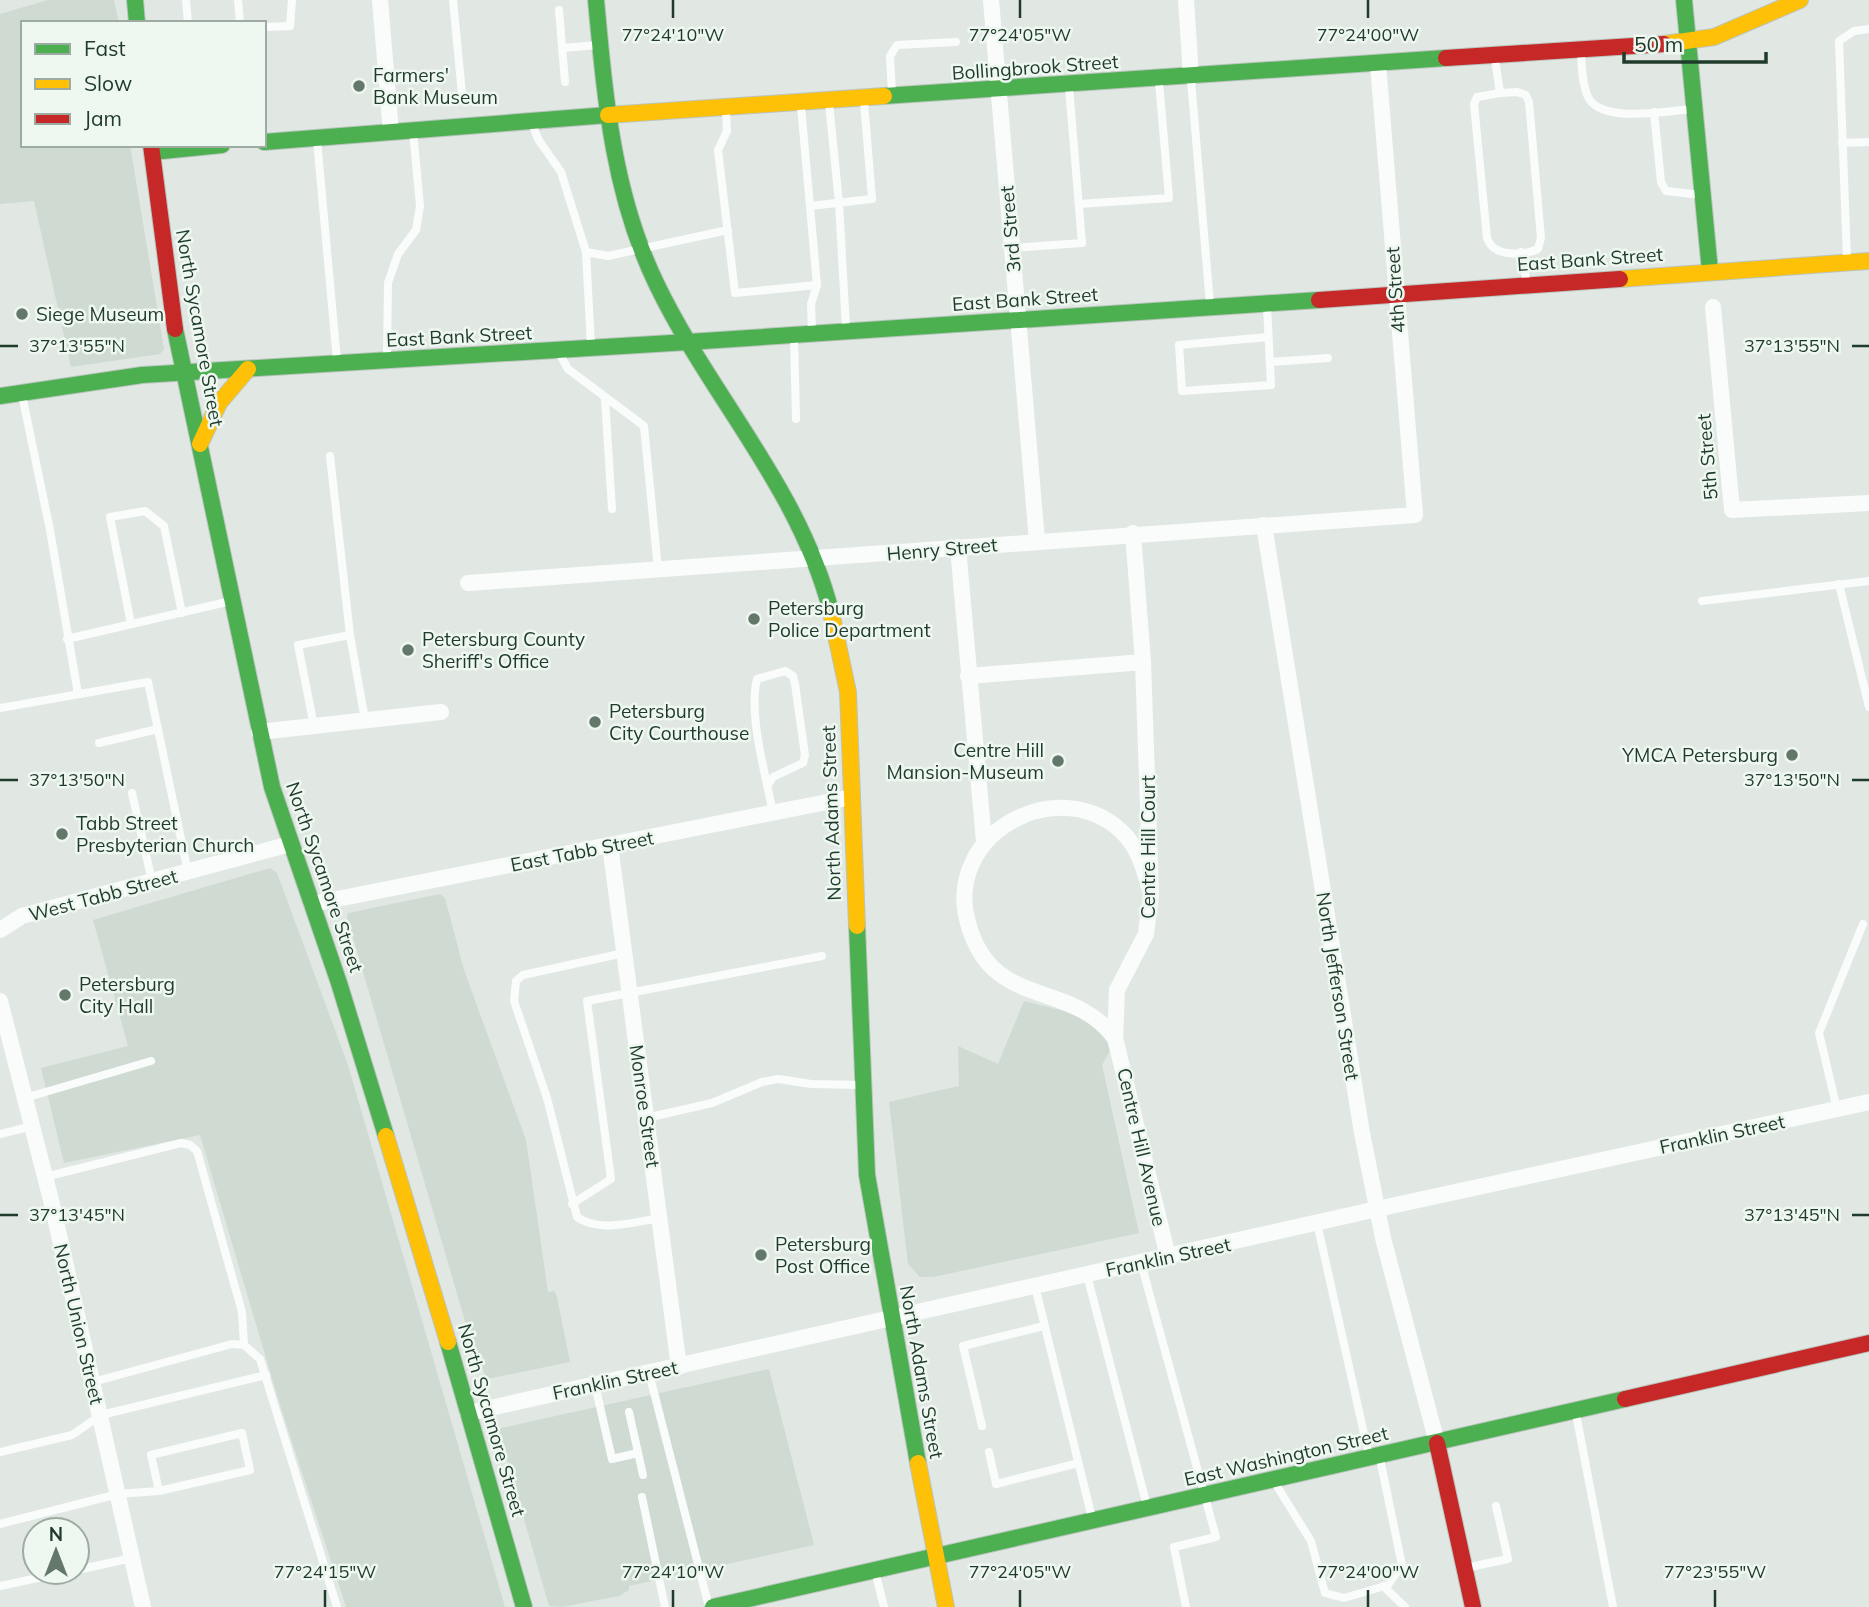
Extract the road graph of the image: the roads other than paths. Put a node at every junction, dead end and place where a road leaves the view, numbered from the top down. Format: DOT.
graph roads {
  1 [pos="135,0"];
  2 [pos="186,0"];
  3 [pos="238,0"];
  4 [pos="292,0"];
  5 [pos="380,0"];
  6 [pos="453,0"];
  7 [pos="991,0"];
  8 [pos="1186,0"];
  9 [pos="1684,0"];
  10 [pos="1800,0"];
  11 [pos="596,1"];
  12 [pos="559,10"];
  13 [pos="137,21"];
  14 [pos="188,21"];
  15 [pos="240,21"];
  16 [pos="266,27"];
  17 [pos="1869,29"];
  18 [pos="956,42"];
  19 [pos="1688,42"];
  20 [pos="601,45"];
  21 [pos="562,48"];
  22 [pos="1581,50"];
  23 [pos="1495,56"];
  24 [pos="1378,64"];
  25 [pos="1191,77"];
  26 [pos="1159,79"];
  27 [pos="565,82"];
  28 [pos="1069,86"];
  29 [pos="998,90"];
  30 [pos="1500,93"];
  31 [pos="462,94"];
  32 [pos="892,97"];
  33 [pos="864,99"];
  34 [pos="829,101"];
  35 [pos="801,103"];
  36 [pos="726,107"];
  37 [pos="1694,109"];
  38 [pos="1654,112"];
  39 [pos="608,115"];
  40 [pos="532,121"];
  41 [pos="414,131"];
  42 [pos="391,132"];
  43 [pos="316,138"];
  44 [pos="266,142"];
  45 [pos="1869,142"];
  46 [pos="1842,143"];
  47 [pos="184,147"];
  48 [pos="151,149"];
  49 [pos="1703,195"];
  50 [pos="839,203"];
  51 [pos="1079,204"];
  52 [pos="810,206"];
  53 [pos="728,230"];
  54 [pos="640,248"];
  55 [pos="1012,248"];
  56 [pos="586,252"];
  57 [pos="1521,252"];
  58 [pos="1869,261"];
  59 [pos="1847,262"];
  60 [pos="1710,271"];
  61 [pos="817,285"];
  62 [pos="1527,285"];
  63 [pos="1395,294"];
  64 [pos="1266,303"];
  65 [pos="1210,307"];
  66 [pos="1713,307"];
  67 [pos="1018,322"];
  68 [pos="846,331"];
  69 [pos="812,333"];
  70 [pos="793,334"];
  71 [pos="1268,337"];
  72 [pos="688,342"];
  73 [pos="591,349"];
  74 [pos="558,351"];
  75 [pos="1328,358"];
  76 [pos="387,361"];
  77 [pos="1270,362"];
  78 [pos="337,364"];
  79 [pos="248,369"];
  80 [pos="183,372"];
  81 [pos="21,392"];
  82 [pos="0,396"];
  83 [pos="605,399"];
  84 [pos="796,419"];
  85 [pos="200,446"];
  86 [pos="330,456"];
  87 [pos="1869,503"];
  88 [pos="612,509"];
  89 [pos="1415,515"];
  90 [pos="1264,525"];
  91 [pos="1133,533"];
  92 [pos="1037,541"];
  93 [pos="958,547"];
  94 [pos="814,559"];
  95 [pos="658,569"];
  96 [pos="1869,581"];
  97 [pos="468,583"];
  98 [pos="1839,584"];
  99 [pos="231,601"];
  100 [pos="1702,601"];
  101 [pos="182,613"];
  102 [pos="131,624"];
  103 [pos="350,635"];
  104 [pos="67,639"];
  105 [pos="1143,662"];
  106 [pos="968,676"];
  107 [pos="78,694"];
  108 [pos="1869,707"];
  109 [pos="0,708"];
  110 [pos="440,712"];
  111 [pos="365,720"];
  112 [pos="314,726"];
  113 [pos="158,729"];
  114 [pos="259,732"];
  115 [pos="99,743"];
  116 [pos="768,785"];
  117 [pos="132,793"];
  118 [pos="852,797"];
  119 [pos="774,813"];
  120 [pos="984,842"];
  121 [pos="290,844"];
  122 [pos="610,845"];
  123 [pos="188,872"];
  124 [pos="152,881"];
  125 [pos="1151,894"];
  126 [pos="312,904"];
  127 [pos="1863,924"];
  128 [pos="0,930"];
  129 [pos="624,953"];
  130 [pos="822,956"];
  131 [pos="630,994"];
  132 [pos="0,1001"];
  133 [pos="1115,1038"];
  134 [pos="151,1061"];
  135 [pos="861,1085"];
  136 [pos="25,1097"];
  137 [pos="1869,1102"];
  138 [pos="1837,1109"];
  139 [pos="646,1118"];
  140 [pos="32,1126"];
  141 [pos="0,1134"];
  142 [pos="45,1177"];
  143 [pos="572,1203"];
  144 [pos="1377,1209"];
  145 [pos="660,1218"];
  146 [pos="1317,1223"];
  147 [pos="1168,1257"];
  148 [pos="1141,1263"];
  149 [pos="1087,1275"];
  150 [pos="1035,1286"];
  151 [pos="891,1320"];
  152 [pos="1044,1326"];
  153 [pos="1869,1343"];
  154 [pos="244,1345"];
  155 [pos="679,1367"];
  156 [pos="649,1373"];
  157 [pos="266,1375"];
  158 [pos="93,1382"];
  159 [pos="595,1385"];
  160 [pos="1576,1411"];
  161 [pos="629,1412"];
  162 [pos="468,1413"];
  163 [pos="101,1415"];
  164 [pos="982,1426"];
  165 [pos="1437,1443"];
  166 [pos="0,1452"];
  167 [pos="989,1452"];
  168 [pos="638,1453"];
  169 [pos="1374,1457"];
  170 [pos="1078,1463"];
  171 [pos="643,1475"];
  172 [pos="1273,1481"];
  173 [pos="159,1491"];
  174 [pos="118,1494"];
  175 [pos="1205,1496"];
  176 [pos="642,1497"];
  177 [pos="1496,1506"];
  178 [pos="1148,1510"];
  179 [pos="1093,1522"];
  180 [pos="0,1524"];
  181 [pos="132,1558"];
  182 [pos="935,1559"];
  183 [pos="91,1567"];
  184 [pos="1465,1568"];
  185 [pos="875,1572"];
  186 [pos="21,1582"];
  187 [pos="0,1586"];
  188 [pos="1382,1586"];
  189 [pos="143,1607"];
  190 [pos="337,1607"];
  191 [pos="524,1607"];
  192 [pos="665,1607"];
  193 [pos="711,1607"];
  194 [pos="884,1607"];
  195 [pos="946,1607"];
  196 [pos="1186,1607"];
  197 [pos="1405,1607"];
  198 [pos="1473,1607"];
  199 [pos="1613,1607"];
  1 -- 13 [label="main road"];
  2 -- 14 [label="lane"];
  3 -- 15 [label="lane"];
  4 -- 16 [label="lane"];
  5 -- 42 [label="street"];
  6 -- 31 [label="lane"];
  7 -- 29 [label="street, 3rd Street"];
  8 -- 25 [label="street"];
  9 -- 19 [label="main road"];
  10 -- 19 [label="main road, Bollingbrook Street"];
  11 -- 20 [label="main road, North Adams Street"];
  12 -- 21 [label="lane"];
  17 -- 46 [label="lane"];
  18 -- 32 [label="lane"];
  19 -- 22 [label="main road, Bollingbrook Street"];
  19 -- 37 [label="main road"];
  20 -- 21 [label="lane"];
  20 -- 39 [label="main road, North Adams Street"];
  21 -- 27 [label="lane"];
  22 -- 23 [label="main road, Bollingbrook Street"];
  22 -- 38 [label="lane"];
  23 -- 24 [label="main road, Bollingbrook Street"];
  23 -- 30 [label="lane"];
  24 -- 25 [label="main road, Bollingbrook Street"];
  24 -- 63 [label="street, 4th Street"];
  25 -- 26 [label="main road, Bollingbrook Street"];
  25 -- 65 [label="lane"];
  26 -- 28 [label="main road, Bollingbrook Street"];
  26 -- 51 [label="lane"];
  28 -- 29 [label="main road, Bollingbrook Street"];
  28 -- 51 [label="lane"];
  29 -- 32 [label="main road, Bollingbrook Street"];
  29 -- 55 [label="street, 3rd Street"];
  30 -- 57 [label="lane"];
  30 -- 57 [label="lane"];
  32 -- 33 [label="main road, Bollingbrook Street"];
  33 -- 34 [label="main road, Bollingbrook Street"];
  33 -- 50 [label="lane"];
  34 -- 35 [label="main road, Bollingbrook Street"];
  34 -- 50 [label="lane"];
  35 -- 36 [label="main road, Bollingbrook Street"];
  35 -- 52 [label="lane"];
  36 -- 39 [label="main road, Bollingbrook Street"];
  36 -- 53 [label="lane"];
  37 -- 38 [label="lane"];
  37 -- 49 [label="main road"];
  38 -- 49 [label="lane"];
  39 -- 40 [label="main road, Bollingbrook Street"];
  39 -- 54 [label="main road, North Adams Street"];
  40 -- 41 [label="main road, Bollingbrook Street"];
  40 -- 56 [label="lane"];
  41 -- 42 [label="main road, Bollingbrook Street"];
  41 -- 76 [label="lane"];
  42 -- 43 [label="main road, Bollingbrook Street"];
  43 -- 44 [label="main road, Bollingbrook Street"];
  43 -- 78 [label="lane"];
  45 -- 46 [label="lane"];
  46 -- 59 [label="lane"];
  47 -- 48 [label="main road"];
  48 -- 80 [label="main road, North Sycamore Street"];
  49 -- 60 [label="main road"];
  50 -- 52 [label="lane"];
  50 -- 68 [label="lane"];
  51 -- 55 [label="lane"];
  52 -- 61 [label="lane"];
  53 -- 54 [label="lane"];
  53 -- 61 [label="lane"];
  54 -- 56 [label="lane"];
  54 -- 72 [label="main road, North Adams Street"];
  55 -- 67 [label="street, 3rd Street"];
  56 -- 73 [label="lane"];
  57 -- 62 [label="lane"];
  58 -- 59 [label="main road, East Bank Street"];
  59 -- 60 [label="main road, East Bank Street"];
  60 -- 62 [label="main road, East Bank Street"];
  61 -- 69 [label="lane"];
  62 -- 63 [label="main road, East Bank Street"];
  63 -- 64 [label="main road, East Bank Street"];
  63 -- 89 [label="street, 4th Street"];
  64 -- 65 [label="main road, East Bank Street"];
  64 -- 71 [label="lane"];
  65 -- 67 [label="main road, East Bank Street"];
  66 -- 87 [label="street, 5th Street"];
  67 -- 68 [label="main road, East Bank Street"];
  67 -- 92 [label="street, 3rd Street"];
  68 -- 69 [label="main road, East Bank Street"];
  69 -- 70 [label="main road, East Bank Street"];
  70 -- 72 [label="main road, East Bank Street"];
  70 -- 84 [label="lane"];
  71 -- 77 [label="lane"];
  71 -- 77 [label="lane"];
  72 -- 73 [label="main road, East Bank Street"];
  72 -- 94 [label="main road, North Adams Street"];
  73 -- 74 [label="main road, East Bank Street"];
  74 -- 76 [label="main road, East Bank Street"];
  74 -- 83 [label="lane"];
  75 -- 77 [label="lane"];
  76 -- 78 [label="main road, East Bank Street"];
  78 -- 79 [label="main road, East Bank Street"];
  79 -- 80 [label="main road, East Bank Street"];
  79 -- 85 [label="main road"];
  80 -- 81 [label="main road, East Bank Street"];
  80 -- 85 [label="main road, North Sycamore Street"];
  81 -- 82 [label="main road, East Bank Street"];
  81 -- 104 [label="lane"];
  83 -- 88 [label="lane"];
  83 -- 95 [label="lane"];
  85 -- 99 [label="main road, North Sycamore Street"];
  86 -- 103 [label="lane"];
  89 -- 90 [label="street, Henry Street"];
  90 -- 91 [label="street, Henry Street"];
  90 -- 144 [label="street, North Jefferson Street"];
  91 -- 92 [label="street, Henry Street"];
  91 -- 105 [label="street, Centre Hill Court"];
  92 -- 93 [label="street, Henry Street"];
  93 -- 94 [label="street, Henry Street"];
  93 -- 106 [label="street"];
  94 -- 95 [label="street, Henry Street"];
  94 -- 118 [label="main road, North Adams Street"];
  95 -- 97 [label="street, Henry Street"];
  96 -- 98 [label="lane"];
  98 -- 100 [label="lane"];
  98 -- 108 [label="lane"];
  99 -- 101 [label="lane"];
  99 -- 114 [label="main road, North Sycamore Street"];
  101 -- 102 [label="lane"];
  101 -- 102 [label="lane"];
  102 -- 104 [label="lane"];
  103 -- 111 [label="lane"];
  103 -- 112 [label="lane"];
  104 -- 107 [label="lane"];
  105 -- 106 [label="street"];
  105 -- 125 [label="street, Centre Hill Court"];
  106 -- 120 [label="street"];
  107 -- 109 [label="lane"];
  107 -- 113 [label="lane"];
  110 -- 111 [label="street"];
  111 -- 112 [label="street"];
  112 -- 114 [label="street"];
  113 -- 115 [label="lane"];
  113 -- 123 [label="lane"];
  114 -- 121 [label="main road, North Sycamore Street"];
  116 -- 116 [label="lane"];
  116 -- 119 [label="lane"];
  117 -- 124 [label="lane"];
  118 -- 119 [label="street, East Tabb Street"];
  118 -- 135 [label="main road, North Adams Street"];
  119 -- 122 [label="street, East Tabb Street"];
  120 -- 125 [label="street"];
  120 -- 133 [label="street"];
  121 -- 123 [label="street, West Tabb Street"];
  121 -- 126 [label="main road, North Sycamore Street"];
  122 -- 126 [label="street, East Tabb Street"];
  122 -- 129 [label="street, Monroe Street"];
  123 -- 124 [label="street, West Tabb Street"];
  124 -- 128 [label="street, West Tabb Street"];
  125 -- 133 [label="street, Centre Hill Court"];
  126 -- 162 [label="main road, North Sycamore Street"];
  127 -- 138 [label="lane"];
  129 -- 131 [label="street, Monroe Street"];
  129 -- 143 [label="lane"];
  130 -- 131 [label="lane"];
  131 -- 139 [label="street, Monroe Street"];
  131 -- 143 [label="lane"];
  132 -- 136 [label="street, North Union Street"];
  133 -- 147 [label="street, Centre Hill Avenue"];
  134 -- 136 [label="lane"];
  135 -- 139 [label="lane"];
  135 -- 151 [label="main road, North Adams Street"];
  136 -- 140 [label="street, North Union Street"];
  137 -- 138 [label="street, Franklin Street"];
  138 -- 144 [label="street, Franklin Street"];
  139 -- 145 [label="street, Monroe Street"];
  140 -- 141 [label="lane"];
  140 -- 142 [label="street, North Union Street"];
  142 -- 154 [label="lane"];
  142 -- 158 [label="street, North Union Street"];
  143 -- 145 [label="lane"];
  144 -- 146 [label="street, Franklin Street"];
  144 -- 165 [label="street, North Jefferson Street"];
  145 -- 155 [label="street, Monroe Street"];
  146 -- 147 [label="street, Franklin Street"];
  146 -- 169 [label="lane"];
  147 -- 148 [label="street, Franklin Street"];
  148 -- 149 [label="street, Franklin Street"];
  148 -- 175 [label="lane"];
  149 -- 150 [label="street, Franklin Street"];
  149 -- 178 [label="lane"];
  150 -- 151 [label="street, Franklin Street"];
  150 -- 152 [label="lane"];
  151 -- 155 [label="street, Franklin Street"];
  151 -- 182 [label="main road, North Adams Street"];
  152 -- 164 [label="lane"];
  152 -- 170 [label="lane"];
  153 -- 160 [label="main road, East Washington Street"];
  154 -- 157 [label="lane"];
  154 -- 158 [label="lane"];
  155 -- 156 [label="street, Franklin Street"];
  156 -- 159 [label="street, Franklin Street"];
  156 -- 193 [label="lane"];
  157 -- 163 [label="lane"];
  157 -- 190 [label="lane"];
  158 -- 163 [label="street, North Union Street"];
  159 -- 162 [label="street, Franklin Street"];
  159 -- 168 [label="lane"];
  160 -- 165 [label="main road, East Washington Street"];
  160 -- 199 [label="lane"];
  161 -- 168 [label="lane"];
  162 -- 191 [label="main road, North Sycamore Street"];
  163 -- 166 [label="lane"];
  163 -- 174 [label="street, North Union Street"];
  165 -- 169 [label="main road, East Washington Street"];
  165 -- 184 [label="main road"];
  167 -- 170 [label="lane"];
  168 -- 171 [label="lane"];
  169 -- 172 [label="main road, East Washington Street"];
  169 -- 188 [label="lane"];
  170 -- 179 [label="lane"];
  172 -- 175 [label="main road, East Washington Street"];
  172 -- 188 [label="lane"];
  173 -- 173 [label="lane"];
  173 -- 174 [label="lane"];
  174 -- 180 [label="lane"];
  174 -- 181 [label="street, North Union Street"];
  175 -- 178 [label="main road, East Washington Street"];
  175 -- 196 [label="lane"];
  176 -- 192 [label="lane"];
  177 -- 184 [label="lane"];
  178 -- 179 [label="main road, East Washington Street"];
  179 -- 182 [label="main road, East Washington Street"];
  181 -- 183 [label="lane"];
  181 -- 189 [label="street, North Union Street"];
  182 -- 185 [label="main road, East Washington Street"];
  182 -- 195 [label="main road, North Adams Street"];
  184 -- 198 [label="main road"];
  185 -- 193 [label="main road, East Washington Street"];
  185 -- 194 [label="lane"];
  186 -- 187 [label="lane"];
  188 -- 197 [label="lane"];
}
